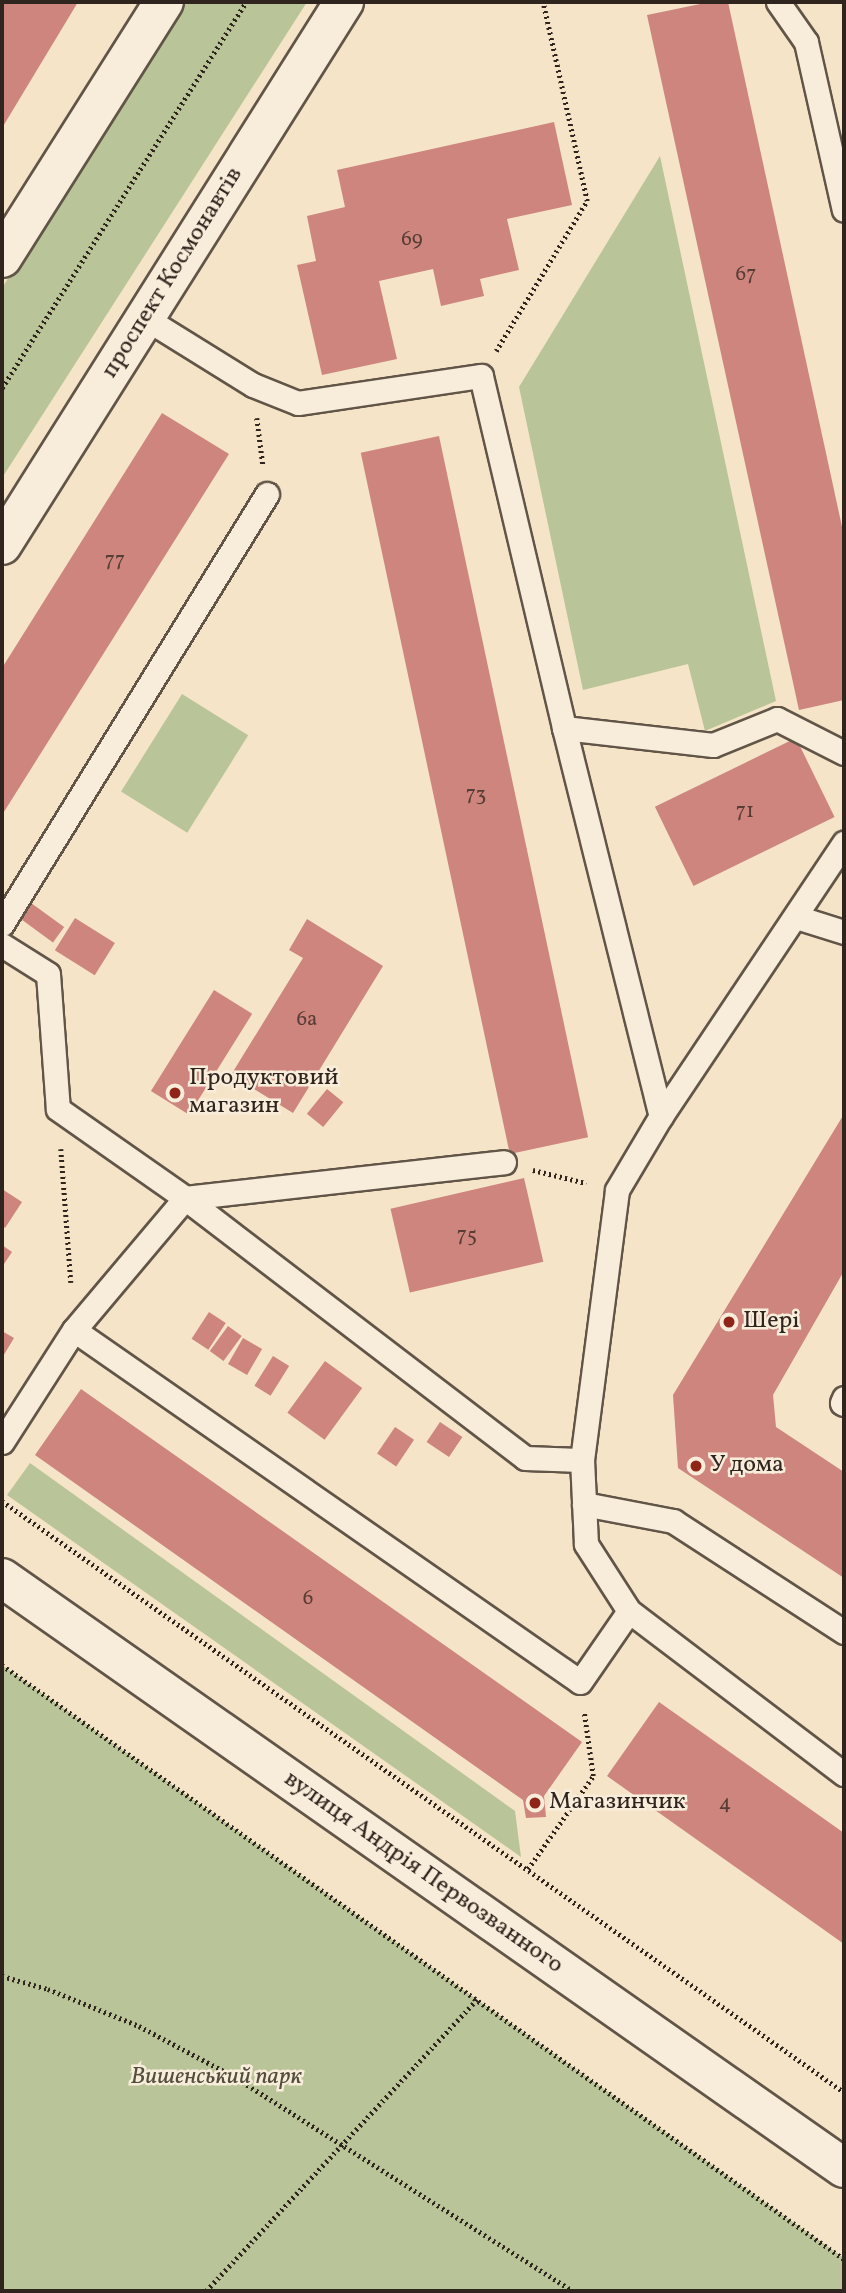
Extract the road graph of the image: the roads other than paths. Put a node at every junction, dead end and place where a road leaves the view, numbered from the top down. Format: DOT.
graph roads {
  1 [pos="164,2"];
  2 [pos="344,2"];
  3 [pos="778,2"];
  4 [pos="844,210"];
  5 [pos="2,258"];
  6 [pos="145,318"];
  7 [pos="267,494"];
  8 [pos="2,545"];
  9 [pos="564,728"];
  10 [pos="844,753"];
  11 [pos="844,844"];
  12 [pos="796,917"];
  13 [pos="2,924"];
  14 [pos="844,932"];
  15 [pos="2,945"];
  16 [pos="661,1116"];
  17 [pos="504,1163"];
  18 [pos="184,1198"];
  19 [pos="74,1330"];
  20 [pos="844,1398"];
  21 [pos="844,1404"];
  22 [pos="2,1442"];
  23 [pos="582,1460"];
  24 [pos="584,1504"];
  25 [pos="2,1578"];
  26 [pos="629,1611"];
  27 [pos="844,1632"];
  28 [pos="844,1774"];
  29 [pos="844,2168"];
  1 -- 5 [label="street"];
  2 -- 6 [label="street, проспект Космонавтів"];
  3 -- 4 [label="lane"];
  6 -- 8 [label="street, проспект Космонавтів"];
  6 -- 9 [label="lane"];
  7 -- 13 [label="lane"];
  9 -- 10 [label="lane"];
  9 -- 16 [label="lane"];
  11 -- 12 [label="lane"];
  12 -- 14 [label="lane"];
  12 -- 16 [label="lane"];
  15 -- 18 [label="lane"];
  16 -- 23 [label="lane"];
  17 -- 18 [label="lane"];
  18 -- 19 [label="lane"];
  18 -- 23 [label="lane"];
  19 -- 22 [label="lane"];
  19 -- 26 [label="lane"];
  20 -- 21 [label="lane"];
  23 -- 24 [label="lane"];
  24 -- 26 [label="lane"];
  24 -- 27 [label="lane"];
  25 -- 29 [label="street, вулиця Андрія Первозванного"];
  26 -- 28 [label="lane"];
}
